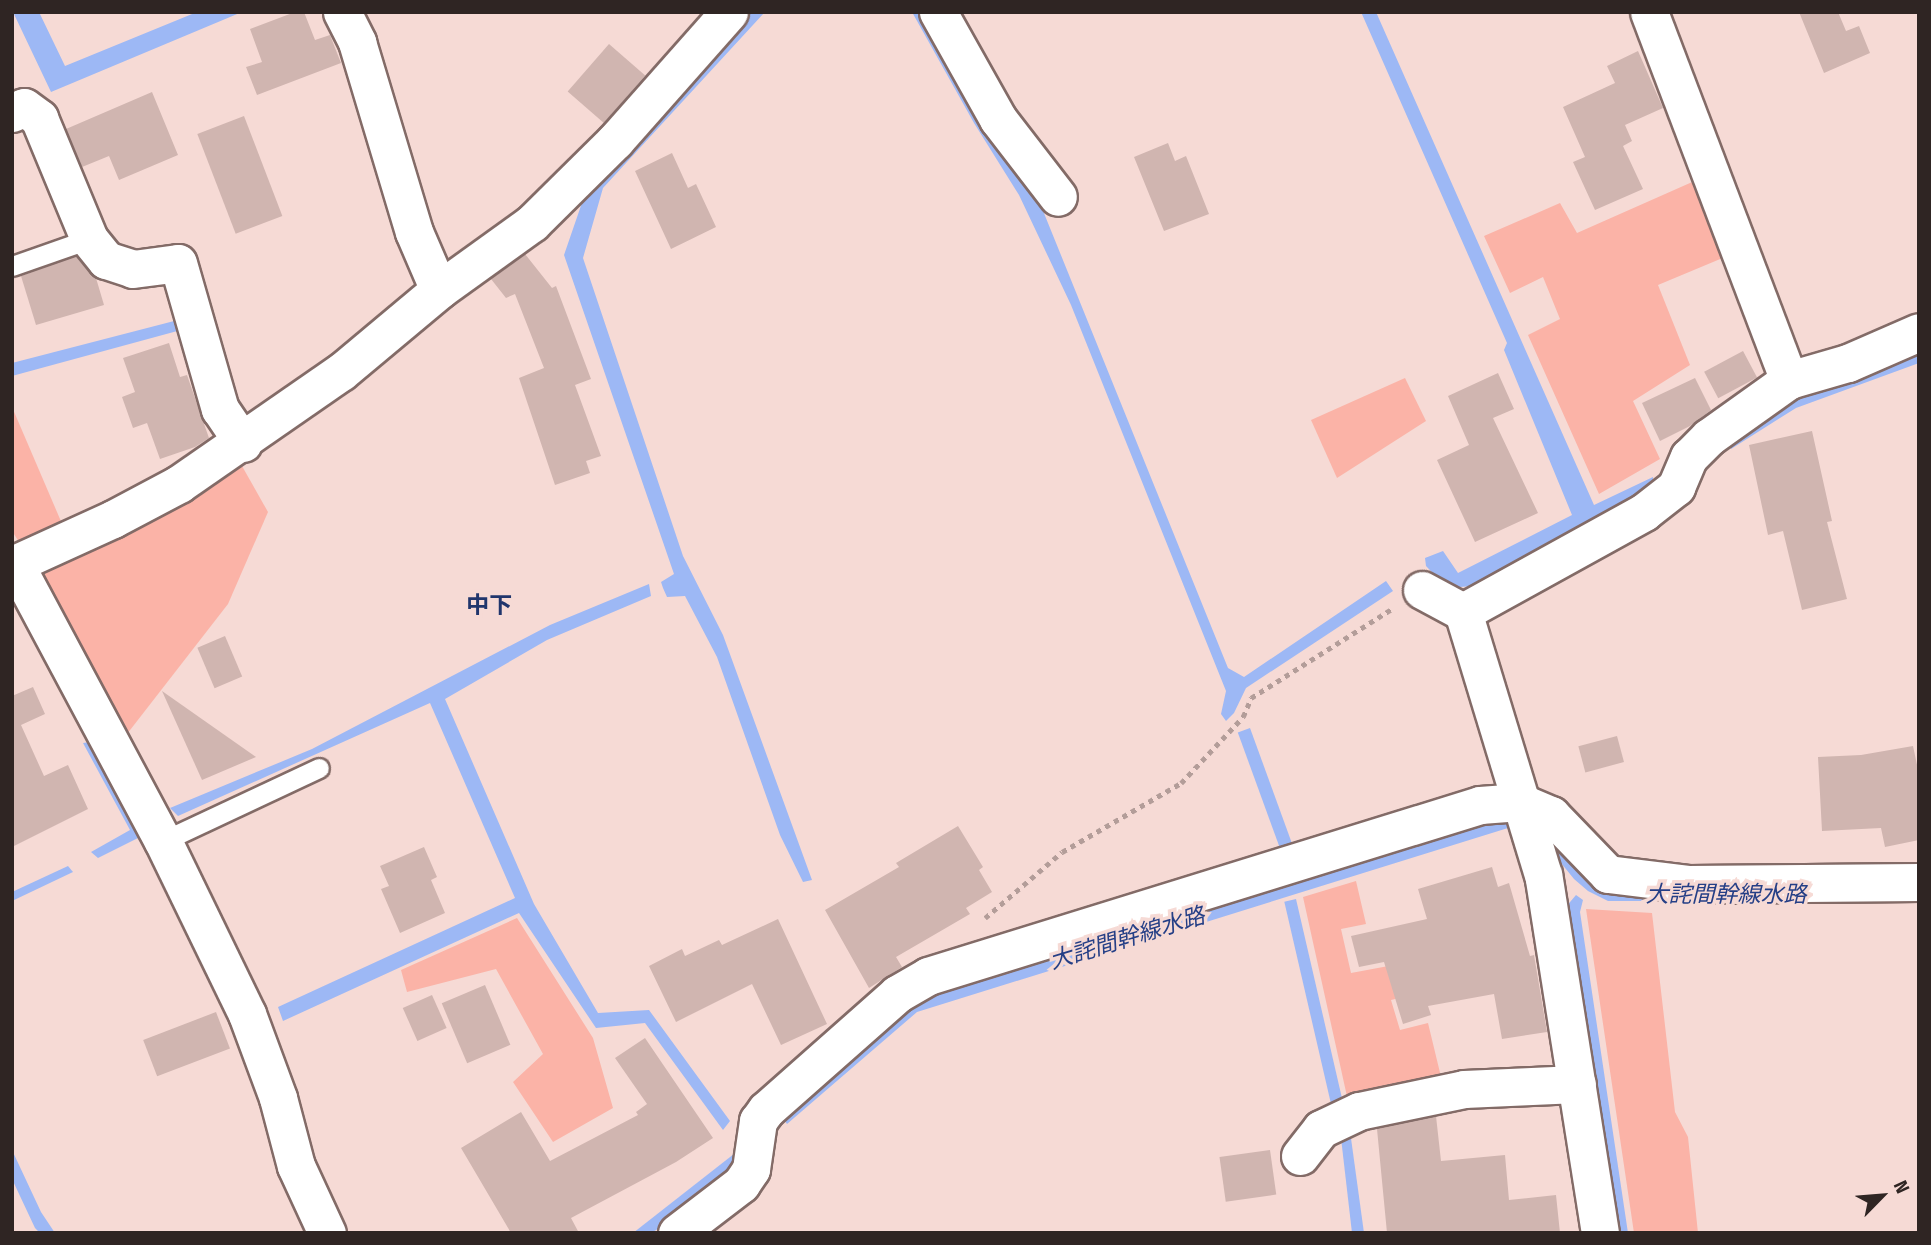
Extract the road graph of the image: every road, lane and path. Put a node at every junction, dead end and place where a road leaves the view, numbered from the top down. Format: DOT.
graph roads {
  1 [pos="342,12"];
  2 [pos="729,12"];
  3 [pos="938,12"];
  4 [pos="1649,12"];
  5 [pos="12,113"];
  6 [pos="1058,197"];
  7 [pos="89,239"];
  8 [pos="12,266"];
  9 [pos="439,290"];
  10 [pos="1919,332"];
  11 [pos="1789,380"];
  12 [pos="243,443"];
  13 [pos="13,565"];
  14 [pos="1422,590"];
  15 [pos="1463,612"];
  16 [pos="319,768"];
  17 [pos="1520,802"];
  18 [pos="163,841"];
  19 [pos="1919,882"];
  20 [pos="981,922"];
  21 [pos="1577,1084"];
  22 [pos="1300,1156"];
  23 [pos="327,1233"];
  24 [pos="677,1233"];
  25 [pos="1600,1233"];
  1 -- 9 [label="street"];
  2 -- 9 [label="street"];
  3 -- 6 [label="street"];
  4 -- 11 [label="street"];
  5 -- 7 [label="street"];
  7 -- 8 [label="lane"];
  7 -- 12 [label="street"];
  9 -- 12 [label="street"];
  10 -- 11 [label="street"];
  11 -- 15 [label="street"];
  12 -- 13 [label="street"];
  13 -- 18 [label="street"];
  14 -- 15 [label="street"];
  14 -- 20 [label="path"];
  15 -- 17 [label="street"];
  16 -- 18 [label="lane"];
  17 -- 19 [label="street"];
  17 -- 21 [label="street"];
  17 -- 24 [label="street"];
  18 -- 23 [label="street"];
  21 -- 22 [label="street"];
  21 -- 25 [label="street"];
}
